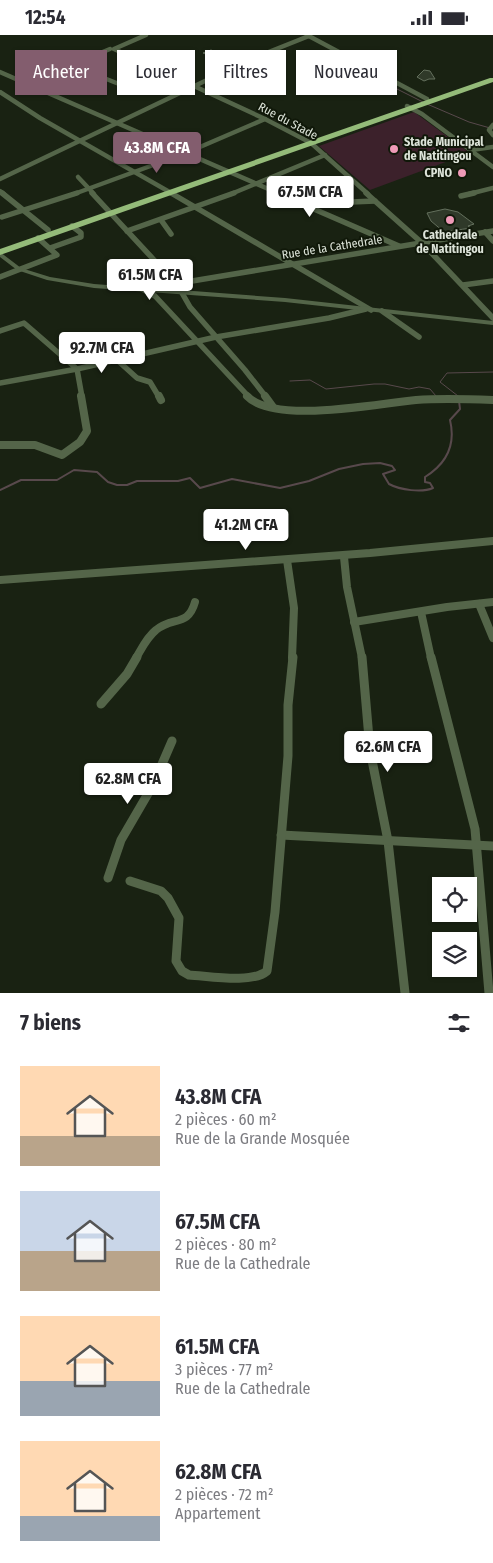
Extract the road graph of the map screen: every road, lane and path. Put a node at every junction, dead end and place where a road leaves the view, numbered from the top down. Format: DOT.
graph roads {
  1 [pos="146,35"];
  2 [pos="308,35"];
  3 [pos="110,49"];
  4 [pos="107,50"];
  5 [pos="117,50"];
  6 [pos="0,73"];
  7 [pos="493,76"];
  8 [pos="15,80"];
  9 [pos="493,80"];
  10 [pos="195,87"];
  11 [pos="457,90"];
  12 [pos="0,92"];
  13 [pos="52,95"];
  14 [pos="177,95"];
  15 [pos="420,103"];
  16 [pos="265,119"];
  17 [pos="117,122"];
  18 [pos="493,125"];
  19 [pos="493,135"];
  20 [pos="80,140"];
  21 [pos="309,141"];
  22 [pos="493,147"];
  23 [pos="471,149"];
  24 [pos="186,153"];
  25 [pos="325,155"];
  26 [pos="493,167"];
  27 [pos="226,170"];
  28 [pos="135,172"];
  29 [pos="78,177"];
  30 [pos="0,179"];
  31 [pos="258,183"];
  32 [pos="493,188"];
  33 [pos="89,189"];
  34 [pos="0,191"];
  35 [pos="168,191"];
  36 [pos="461,196"];
  37 [pos="375,201"];
  38 [pos="303,204"];
  39 [pos="194,207"];
  40 [pos="24,209"];
  41 [pos="109,211"];
  42 [pos="2,217"];
  43 [pos="161,220"];
  44 [pos="72,227"];
  45 [pos="48,230"];
  46 [pos="127,231"];
  47 [pos="493,231"];
  48 [pos="485,232"];
  49 [pos="172,233"];
  50 [pos="38,239"];
  51 [pos="493,241"];
  52 [pos="422,243"];
  53 [pos="0,245"];
  54 [pos="399,246"];
  55 [pos="50,248"];
  56 [pos="0,252"];
  57 [pos="0,262"];
  58 [pos="294,263"];
  59 [pos="11,264"];
  60 [pos="19,269"];
  61 [pos="0,277"];
  62 [pos="493,281"];
  63 [pos="463,285"];
  64 [pos="169,287"];
  65 [pos="140,288"];
  66 [pos="182,293"];
  67 [pos="493,307"];
  68 [pos="484,309"];
  69 [pos="368,310"];
  70 [pos="382,311"];
  71 [pos="493,318"];
  72 [pos="493,323"];
  73 [pos="0,331"];
  74 [pos="216,337"];
  75 [pos="419,337"];
  76 [pos="198,341"];
  77 [pos="116,359"];
  78 [pos="77,369"];
  79 [pos="0,382"];
  80 [pos="161,400"];
  81 [pos="493,400"];
  82 [pos="274,407"];
  83 [pos="0,445"];
  84 [pos="493,541"];
  85 [pos="344,557"];
  86 [pos="287,560"];
  87 [pos="0,580"];
  88 [pos="195,602"];
  89 [pos="493,602"];
  90 [pos="479,604"];
  91 [pos="421,612"];
  92 [pos="354,622"];
  93 [pos="493,638"];
  94 [pos="102,704"];
  95 [pos="172,741"];
  96 [pos="281,835"];
  97 [pos="388,841"];
  98 [pos="477,845"];
  99 [pos="493,846"];
  100 [pos="108,878"];
  101 [pos="130,881"];
  102 [pos="405,993"];
  103 [pos="489,993"];
  1 -- 5 [label="street, Rue du Stade"];
  2 -- 10 [label="street"];
  2 -- 15 [label="street"];
  3 -- 4 [label="street"];
  6 -- 8 [label="street"];
  7 -- 11 [label="highway"];
  9 -- 11 [label="highway"];
  10 -- 16 [label="street, Rue du Stade"];
  11 -- 15 [label="highway"];
  12 -- 20 [label="street"];
  13 -- 17 [label="street"];
  14 -- 17 [label="street"];
  15 -- 21 [label="highway"];
  15 -- 23 [label="street"];
  16 -- 21 [label="street, Rue du Stade"];
  16 -- 24 [label="street"];
  17 -- 20 [label="street"];
  17 -- 24 [label="street"];
  18 -- 19 [label="street"];
  20 -- 28 [label="street"];
  20 -- 30 [label="street"];
  21 -- 25 [label="street, Rue du Stade"];
  21 -- 27 [label="highway"];
  22 -- 23 [label="street"];
  23 -- 26 [label="street"];
  24 -- 27 [label="street"];
  24 -- 28 [label="street"];
  25 -- 31 [label="street"];
  25 -- 37 [label="street, Rue du Stade"];
  27 -- 31 [label="street"];
  27 -- 35 [label="highway"];
  28 -- 33 [label="street"];
  28 -- 35 [label="street"];
  29 -- 33 [label="street"];
  31 -- 38 [label="street"];
  31 -- 39 [label="street"];
  32 -- 36 [label="street"];
  33 -- 40 [label="street"];
  33 -- 41 [label="street"];
  34 -- 40 [label="street"];
  35 -- 39 [label="street"];
  35 -- 41 [label="highway"];
  37 -- 38 [label="street"];
  37 -- 52 [label="street, Rue du Stade"];
  38 -- 54 [label="street"];
  39 -- 43 [label="street"];
  39 -- 58 [label="street"];
  40 -- 42 [label="street"];
  40 -- 45 [label="street"];
  41 -- 44 [label="highway"];
  41 -- 45 [label="highway"];
  41 -- 46 [label="street"];
  43 -- 46 [label="street"];
  43 -- 49 [label="street"];
  44 -- 50 [label="highway"];
  44 -- 55 [label="street"];
  45 -- 53 [label="highway"];
  46 -- 64 [label="street"];
  47 -- 48 [label="street, Rue de la Cathedrale"];
  48 -- 51 [label="street"];
  48 -- 52 [label="street, Rue de la Cathedrale"];
  50 -- 55 [label="street"];
  50 -- 56 [label="highway"];
  52 -- 54 [label="street, Rue de la Cathedrale"];
  52 -- 63 [label="street, Rue du Stade"];
  54 -- 58 [label="street, Rue de la Cathedrale"];
  55 -- 60 [label="street"];
  56 -- 59 [label="street"];
  57 -- 59 [label="street"];
  58 -- 64 [label="street, Rue de la Cathedrale"];
  58 -- 69 [label="street"];
  59 -- 60 [label="street"];
  60 -- 61 [label="street"];
  60 -- 65 [label="street"];
  62 -- 63 [label="street"];
  63 -- 68 [label="street, Rue du Stade"];
  64 -- 65 [label="street"];
  64 -- 66 [label="street"];
  65 -- 76 [label="street"];
  66 -- 69 [label="street"];
  66 -- 74 [label="street"];
  67 -- 68 [label="street"];
  68 -- 71 [label="street, Rue du Stade"];
  69 -- 70 [label="street"];
  69 -- 74 [label="street"];
  70 -- 72 [label="street"];
  70 -- 75 [label="street"];
  73 -- 78 [label="street"];
  74 -- 76 [label="street"];
  74 -- 82 [label="street"];
  76 -- 77 [label="street"];
  76 -- 82 [label="street"];
  77 -- 78 [label="street"];
  77 -- 80 [label="street"];
  78 -- 79 [label="street"];
  78 -- 83 [label="street"];
  81 -- 82 [label="street"];
  84 -- 85 [label="street"];
  85 -- 86 [label="street"];
  85 -- 92 [label="street"];
  86 -- 87 [label="street"];
  86 -- 96 [label="street"];
  88 -- 94 [label="street"];
  89 -- 90 [label="street"];
  90 -- 91 [label="street"];
  90 -- 93 [label="street"];
  91 -- 92 [label="street"];
  91 -- 98 [label="street"];
  92 -- 97 [label="street"];
  95 -- 100 [label="street"];
  96 -- 97 [label="street"];
  96 -- 101 [label="street"];
  97 -- 98 [label="street"];
  97 -- 102 [label="street"];
  98 -- 99 [label="street"];
  98 -- 103 [label="street"];
}
